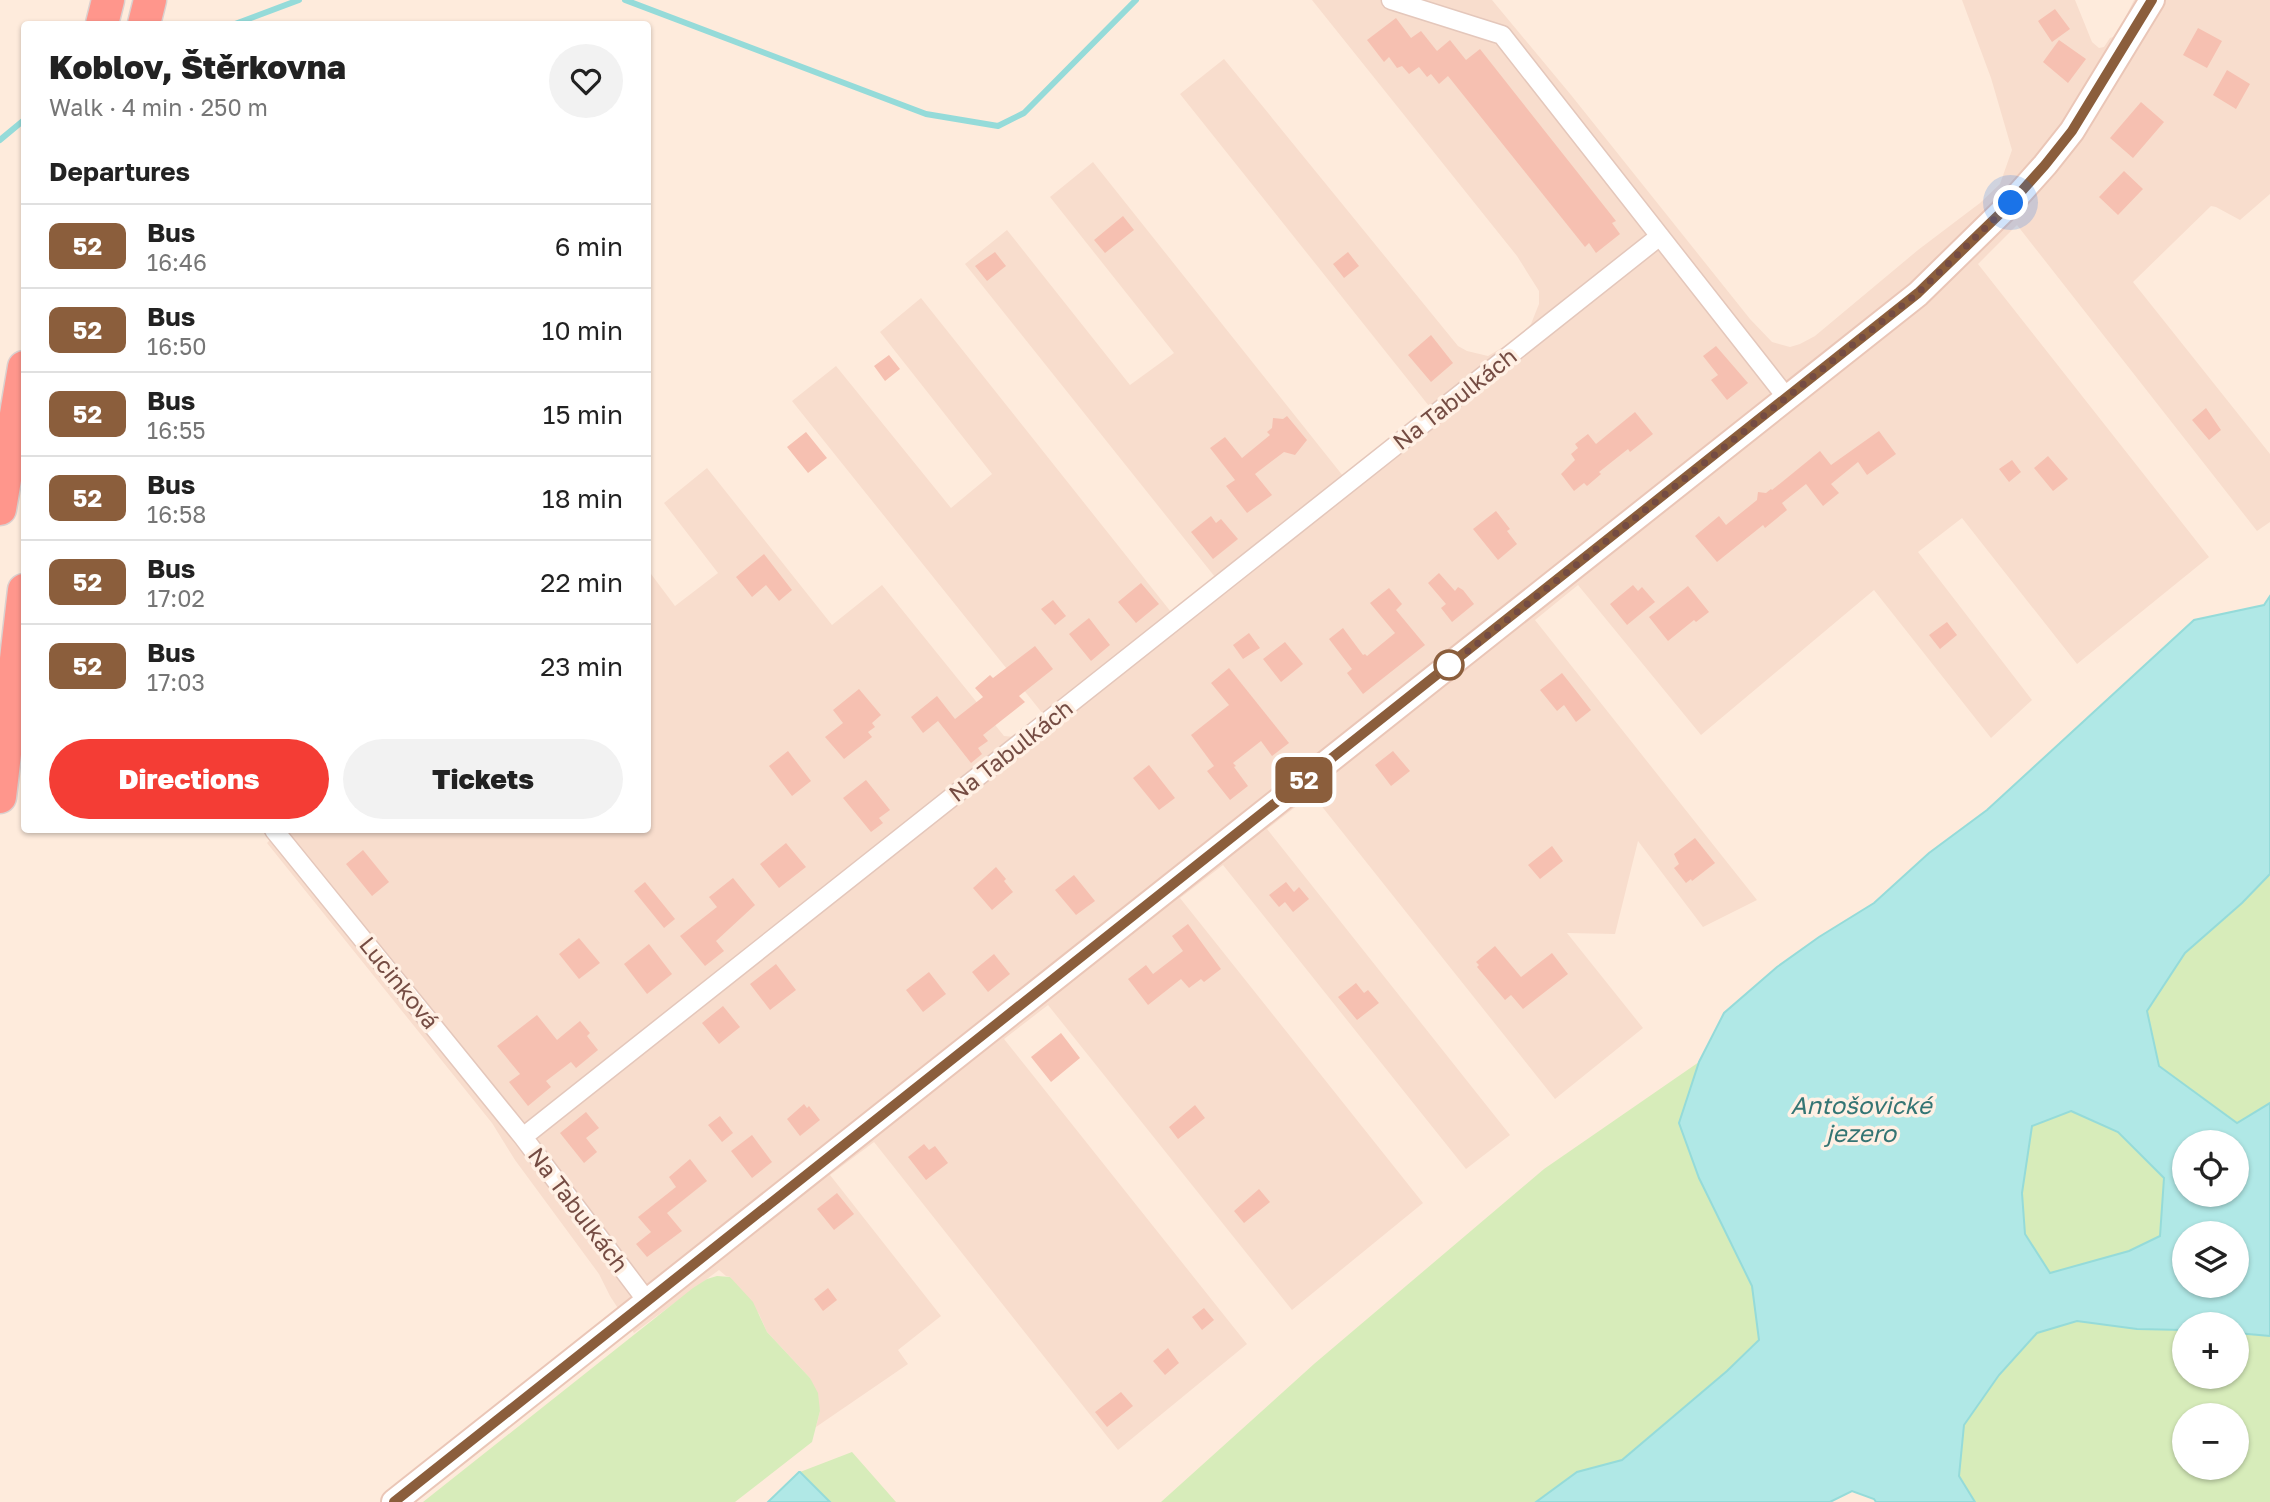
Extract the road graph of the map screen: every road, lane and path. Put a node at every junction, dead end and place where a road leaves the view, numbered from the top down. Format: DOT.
graph roads {
  1 [pos="108,0"];
  2 [pos="150,0"];
  3 [pos="1391,0"];
  4 [pos="2152,0"];
  5 [pos="103,21"];
  6 [pos="145,21"];
  7 [pos="1660,236"];
  8 [pos="21,385"];
  9 [pos="1787,398"];
  10 [pos="0,509"];
  11 [pos="21,616"];
  12 [pos="0,797"];
  13 [pos="276,833"];
  14 [pos="523,1137"];
  15 [pos="647,1301"];
  16 [pos="394,1502"];
  1 -- 5 [label="highway"];
  2 -- 6 [label="highway"];
  3 -- 7 [label="street"];
  4 -- 9 [label="street"];
  7 -- 9 [label="street"];
  7 -- 14 [label="street, Na Tabulkách"];
  8 -- 10 [label="highway"];
  9 -- 15 [label="street"];
  11 -- 12 [label="highway"];
  13 -- 14 [label="street, Lucinková"];
  14 -- 15 [label="street, Na Tabulkách"];
  15 -- 16 [label="street"];
}
